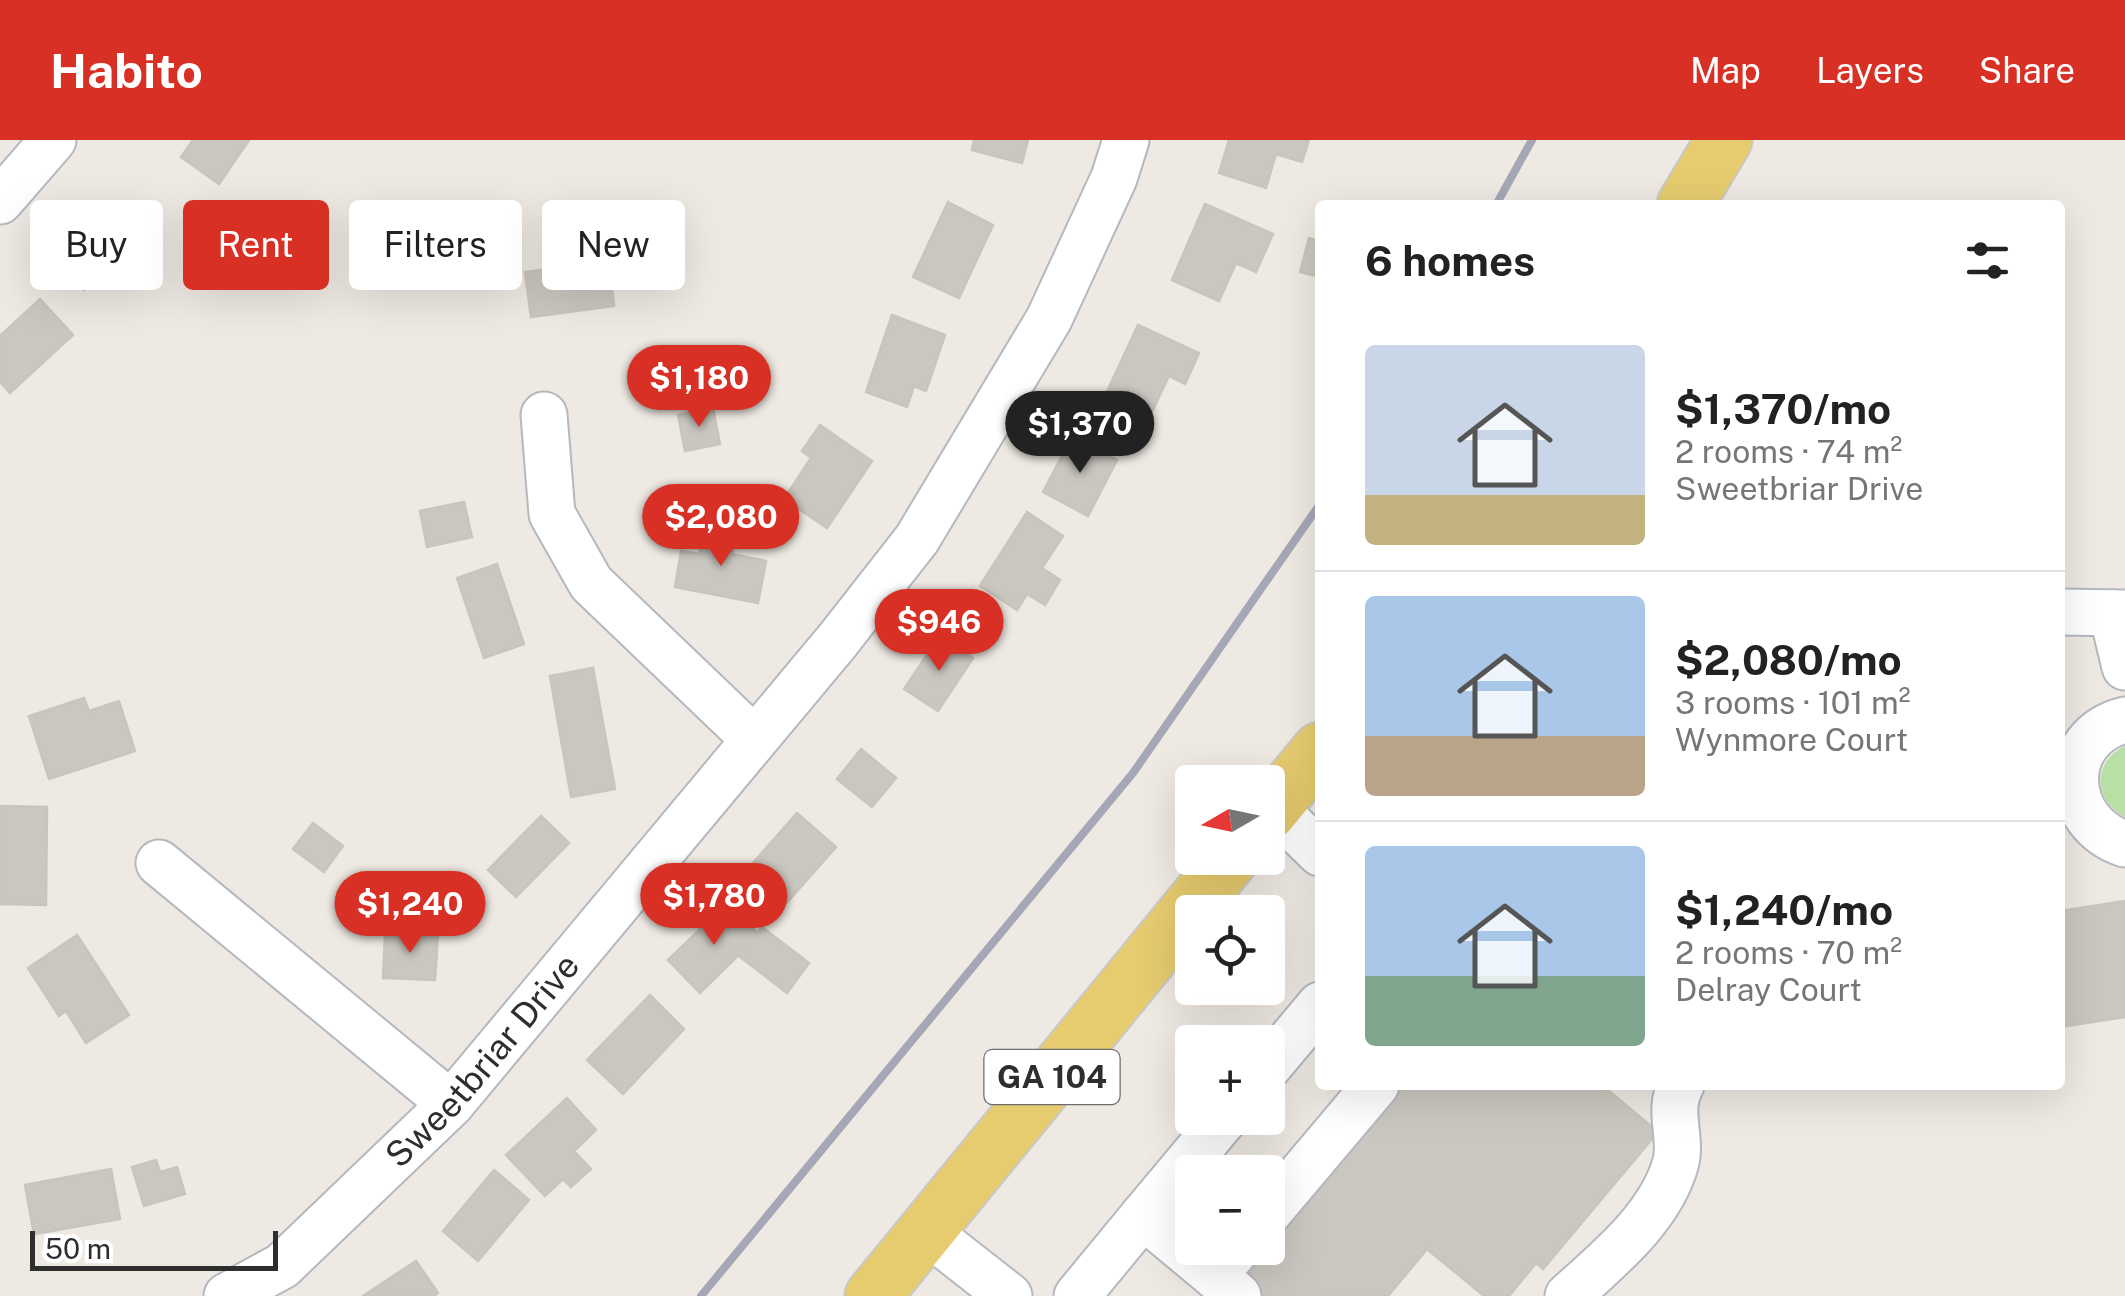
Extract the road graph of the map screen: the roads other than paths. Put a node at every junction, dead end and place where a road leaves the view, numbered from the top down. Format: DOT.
graph roads {
  1 [pos="54,140"];
  2 [pos="1126,140"];
  3 [pos="1724,140"];
  4 [pos="1688,200"];
  5 [pos="0,201"];
  6 [pos="544,415"];
  7 [pos="2065,612"];
  8 [pos="2118,613"];
  9 [pos="2125,667"];
  10 [pos="2096,725"];
  11 [pos="754,739"];
  12 [pos="1315,756"];
  13 [pos="1285,792"];
  14 [pos="1285,823"];
  15 [pos="2125,844"];
  16 [pos="1315,850"];
  17 [pos="159,863"];
  18 [pos="1217,875"];
  19 [pos="1315,1010"];
  20 [pos="1285,1046"];
  21 [pos="1372,1090"];
  22 [pos="1671,1090"];
  23 [pos="451,1104"];
  24 [pos="1211,1135"];
  25 [pos="1285,1192"];
  26 [pos="1143,1216"];
  27 [pos="926,1231"];
  28 [pos="1230,1273"];
  29 [pos="227,1296"];
  30 [pos="872,1296"];
  31 [pos="1009,1296"];
  32 [pos="1078,1296"];
  33 [pos="1568,1296"];
  1 -- 5 [label="street"];
  2 -- 11 [label="street, Sweetbriar Drive"];
  3 -- 4 [label="main road"];
  6 -- 11 [label="street"];
  7 -- 8 [label="street"];
  8 -- 9 [label="street"];
  10 -- 15 [label="street"];
  11 -- 23 [label="street, Sweetbriar Drive"];
  12 -- 13 [label="main road"];
  14 -- 16 [label="street"];
  17 -- 23 [label="street"];
  18 -- 27 [label="main road, GA 104"];
  19 -- 20 [label="street"];
  21 -- 25 [label="street"];
  22 -- 33 [label="street"];
  23 -- 29 [label="street, Sweetbriar Drive"];
  24 -- 26 [label="street"];
  26 -- 28 [label="street"];
  26 -- 32 [label="street"];
  27 -- 30 [label="main road, GA 104"];
  27 -- 31 [label="street"];
}
